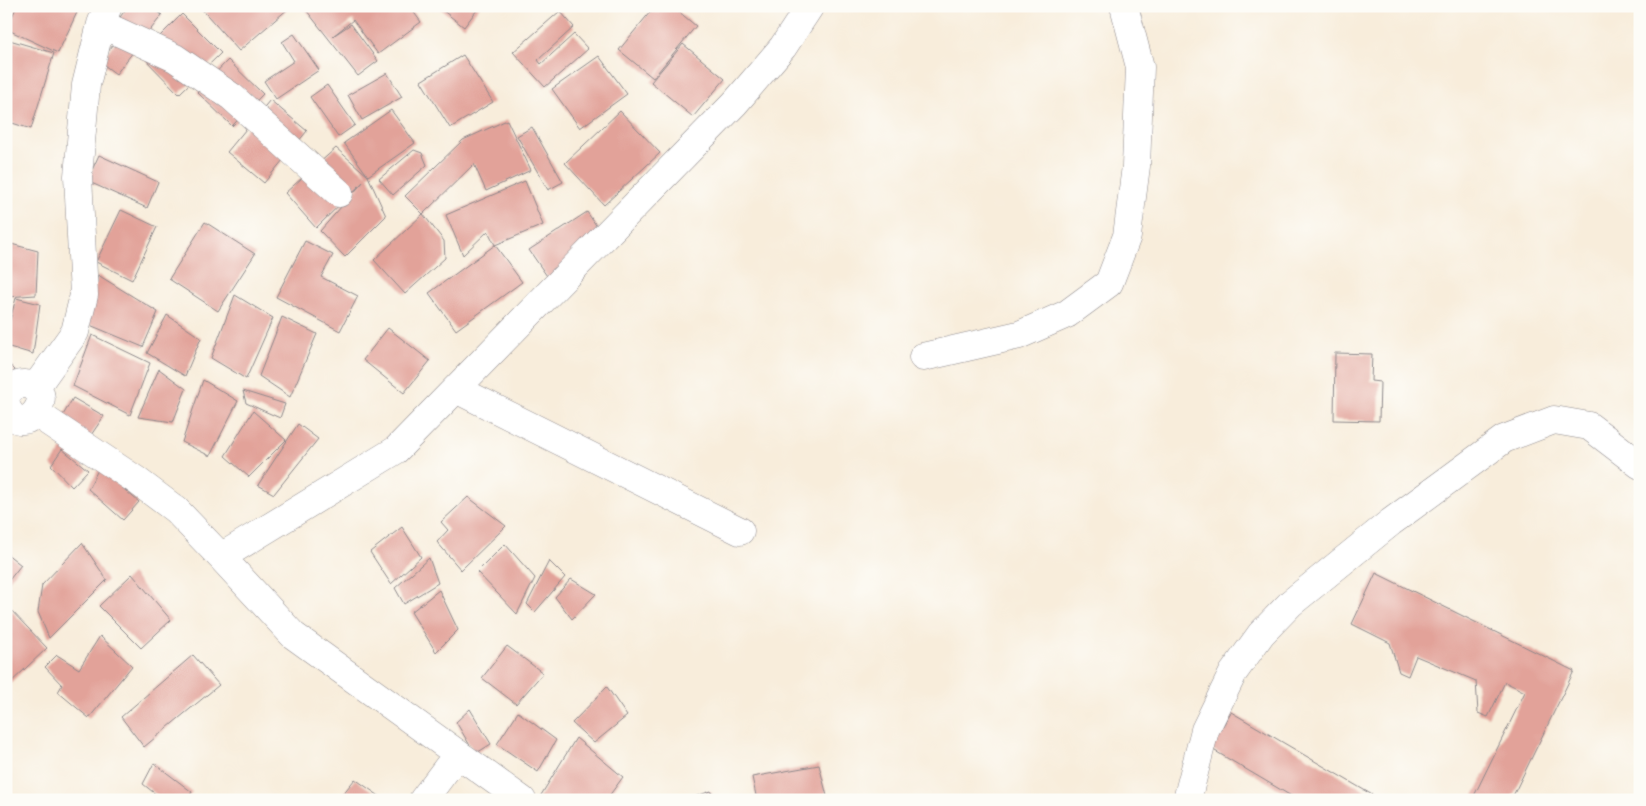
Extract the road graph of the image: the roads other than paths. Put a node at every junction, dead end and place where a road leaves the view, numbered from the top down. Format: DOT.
graph roads {
  1 [pos="810,6"];
  2 [pos="1124,6"];
  3 [pos="104,15"];
  4 [pos="338,193"];
  5 [pos="923,357"];
  6 [pos="456,390"];
  7 [pos="6,396"];
  8 [pos="36,401"];
  9 [pos="6,406"];
  10 [pos="1640,466"];
  11 [pos="740,531"];
  12 [pos="221,557"];
  13 [pos="457,755"];
  14 [pos="423,800"];
  15 [pos="522,800"];
  16 [pos="1187,800"];
  1 -- 6 [label="street"];
  2 -- 5 [label="street"];
  3 -- 4 [label="street"];
  3 -- 8 [label="street"];
  6 -- 11 [label="street"];
  6 -- 12 [label="street"];
  7 -- 8 [label="street"];
  8 -- 9 [label="street"];
  8 -- 12 [label="street"];
  10 -- 16 [label="street"];
  12 -- 13 [label="street"];
  13 -- 14 [label="street"];
  13 -- 15 [label="street"];
}
